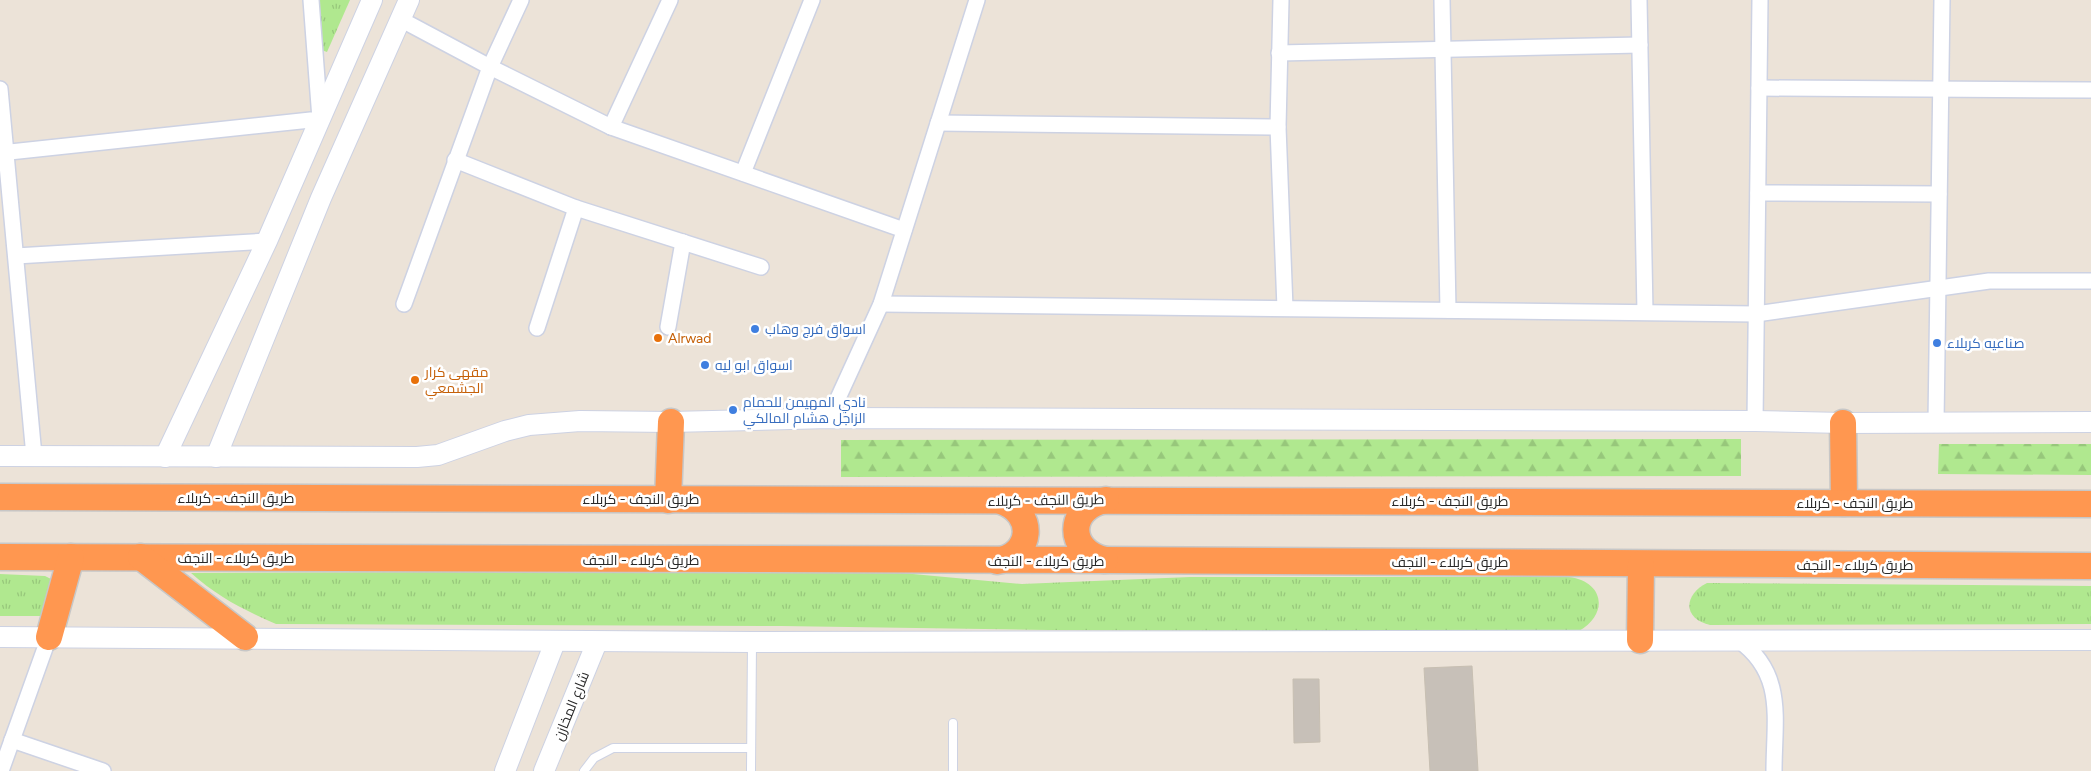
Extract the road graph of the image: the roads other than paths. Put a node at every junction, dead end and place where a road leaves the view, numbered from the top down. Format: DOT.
graph roads {
  1 [pos="311,0"];
  2 [pos="372,0"];
  3 [pos="409,0"];
  4 [pos="521,0"];
  5 [pos="670,0"];
  6 [pos="812,0"];
  7 [pos="976,0"];
  8 [pos="1281,0"];
  9 [pos="1442,0"];
  10 [pos="1639,0"];
  11 [pos="1760,0"];
  12 [pos="1942,0"];
  13 [pos="400,19"];
  14 [pos="1640,45"];
  15 [pos="1442,50"];
  16 [pos="1279,53"];
  17 [pos="490,67"];
  18 [pos="1759,88"];
  19 [pos="0,89"];
  20 [pos="1941,90"];
  21 [pos="2091,90"];
  22 [pos="320,119"];
  23 [pos="938,123"];
  24 [pos="611,127"];
  25 [pos="1278,127"];
  26 [pos="3,153"];
  27 [pos="455,160"];
  28 [pos="743,173"];
  29 [pos="1758,193"];
  30 [pos="1939,194"];
  31 [pos="576,208"];
  32 [pos="904,230"];
  33 [pos="267,241"];
  34 [pos="683,242"];
  35 [pos="16,256"];
  36 [pos="761,267"];
  37 [pos="2091,281"];
  38 [pos="1938,289"];
  39 [pos="404,304"];
  40 [pos="881,304"];
  41 [pos="1285,308"];
  42 [pos="1448,310"];
  43 [pos="1645,312"];
  44 [pos="1756,314"];
  45 [pos="668,327"];
  46 [pos="537,328"];
  47 [pos="829,418"];
  48 [pos="1755,421"];
  49 [pos="671,422"];
  50 [pos="1936,422"];
  51 [pos="2091,422"];
  52 [pos="1843,423"];
  53 [pos="0,456"];
  54 [pos="34,456"];
  55 [pos="165,457"];
  56 [pos="216,457"];
  57 [pos="0,497"];
  58 [pos="668,500"];
  59 [pos="1106,500"];
  60 [pos="1001,501"];
  61 [pos="1844,503"];
  62 [pos="2091,504"];
  63 [pos="0,557"];
  64 [pos="71,557"];
  65 [pos="141,557"];
  66 [pos="1105,560"];
  67 [pos="997,561"];
  68 [pos="1641,564"];
  69 [pos="2091,566"];
  70 [pos="0,637"];
  71 [pos="49,637"];
  72 [pos="246,637"];
  73 [pos="1737,639"];
  74 [pos="1640,640"];
  75 [pos="2091,640"];
  76 [pos="555,642"];
  77 [pos="597,642"];
  78 [pos="752,642"];
  79 [pos="953,722"];
  80 [pos="12,740"];
  81 [pos="752,748"];
  82 [pos="505,770"];
  83 [pos="1,771"];
  84 [pos="103,771"];
  85 [pos="544,771"];
  86 [pos="584,771"];
  87 [pos="751,771"];
  88 [pos="953,771"];
  89 [pos="1774,771"];
  1 -- 22 [label="street"];
  2 -- 22 [label="main road"];
  3 -- 13 [label="main road"];
  4 -- 17 [label="street"];
  5 -- 24 [label="street"];
  6 -- 28 [label="street"];
  7 -- 23 [label="street"];
  8 -- 16 [label="street"];
  9 -- 15 [label="street"];
  10 -- 14 [label="street"];
  11 -- 18 [label="street"];
  12 -- 20 [label="street"];
  13 -- 17 [label="street"];
  13 -- 56 [label="main road"];
  14 -- 15 [label="street"];
  14 -- 43 [label="street"];
  15 -- 16 [label="street"];
  15 -- 42 [label="street"];
  16 -- 25 [label="street"];
  17 -- 24 [label="street"];
  17 -- 27 [label="street"];
  18 -- 20 [label="street"];
  18 -- 29 [label="street"];
  19 -- 26 [label="street"];
  20 -- 21 [label="street"];
  20 -- 30 [label="street"];
  22 -- 26 [label="street"];
  22 -- 33 [label="main road"];
  23 -- 25 [label="street"];
  23 -- 32 [label="street"];
  24 -- 28 [label="street"];
  25 -- 41 [label="street"];
  26 -- 35 [label="street"];
  27 -- 31 [label="street"];
  27 -- 39 [label="street"];
  28 -- 32 [label="street"];
  29 -- 30 [label="street"];
  29 -- 44 [label="street"];
  30 -- 38 [label="street"];
  31 -- 34 [label="street"];
  31 -- 46 [label="street"];
  32 -- 40 [label="street"];
  33 -- 35 [label="street"];
  33 -- 55 [label="main road"];
  34 -- 36 [label="street"];
  34 -- 45 [label="street"];
  35 -- 54 [label="street"];
  37 -- 38 [label="street"];
  38 -- 44 [label="street"];
  38 -- 50 [label="street"];
  40 -- 41 [label="street"];
  40 -- 47 [label="street"];
  41 -- 42 [label="street"];
  42 -- 43 [label="street"];
  43 -- 44 [label="street"];
  44 -- 48 [label="street"];
  47 -- 48 [label="main road"];
  47 -- 49 [label="main road"];
  48 -- 52 [label="main road"];
  49 -- 56 [label="main road"];
  49 -- 58 [label="highway"];
  50 -- 51 [label="main road"];
  50 -- 52 [label="main road"];
  52 -- 61 [label="highway"];
  53 -- 54 [label="main road"];
  54 -- 55 [label="main road"];
  55 -- 56 [label="main road"];
  57 -- 58 [label="highway, طريق النجف - كربلاء"];
  58 -- 60 [label="highway, طريق النجف - كربلاء"];
  59 -- 60 [label="highway, طريق النجف - كربلاء"];
  59 -- 61 [label="highway, طريق النجف - كربلاء"];
  59 -- 66 [label="highway"];
  60 -- 67 [label="highway"];
  61 -- 62 [label="highway, طريق النجف - كربلاء"];
  63 -- 64 [label="highway, طريق كربلاء - النجف"];
  64 -- 65 [label="highway, طريق كربلاء - النجف"];
  64 -- 71 [label="highway"];
  65 -- 67 [label="highway, طريق كربلاء - النجف"];
  65 -- 72 [label="highway"];
  66 -- 67 [label="highway, طريق كربلاء - النجف"];
  66 -- 68 [label="highway, طريق كربلاء - النجف"];
  68 -- 69 [label="highway, طريق كربلاء - النجف"];
  68 -- 74 [label="highway"];
  70 -- 71 [label="main road"];
  71 -- 72 [label="main road"];
  71 -- 80 [label="street"];
  72 -- 76 [label="main road"];
  73 -- 74 [label="main road"];
  73 -- 75 [label="main road"];
  73 -- 89 [label="street"];
  74 -- 78 [label="main road"];
  76 -- 77 [label="main road"];
  76 -- 82 [label="main road"];
  77 -- 78 [label="main road"];
  77 -- 85 [label="main road, شارع المخازن"];
  78 -- 81 [label="lane"];
  79 -- 88 [label="lane"];
  80 -- 83 [label="street"];
  80 -- 84 [label="street"];
  81 -- 86 [label="lane"];
  81 -- 87 [label="lane"];
}
